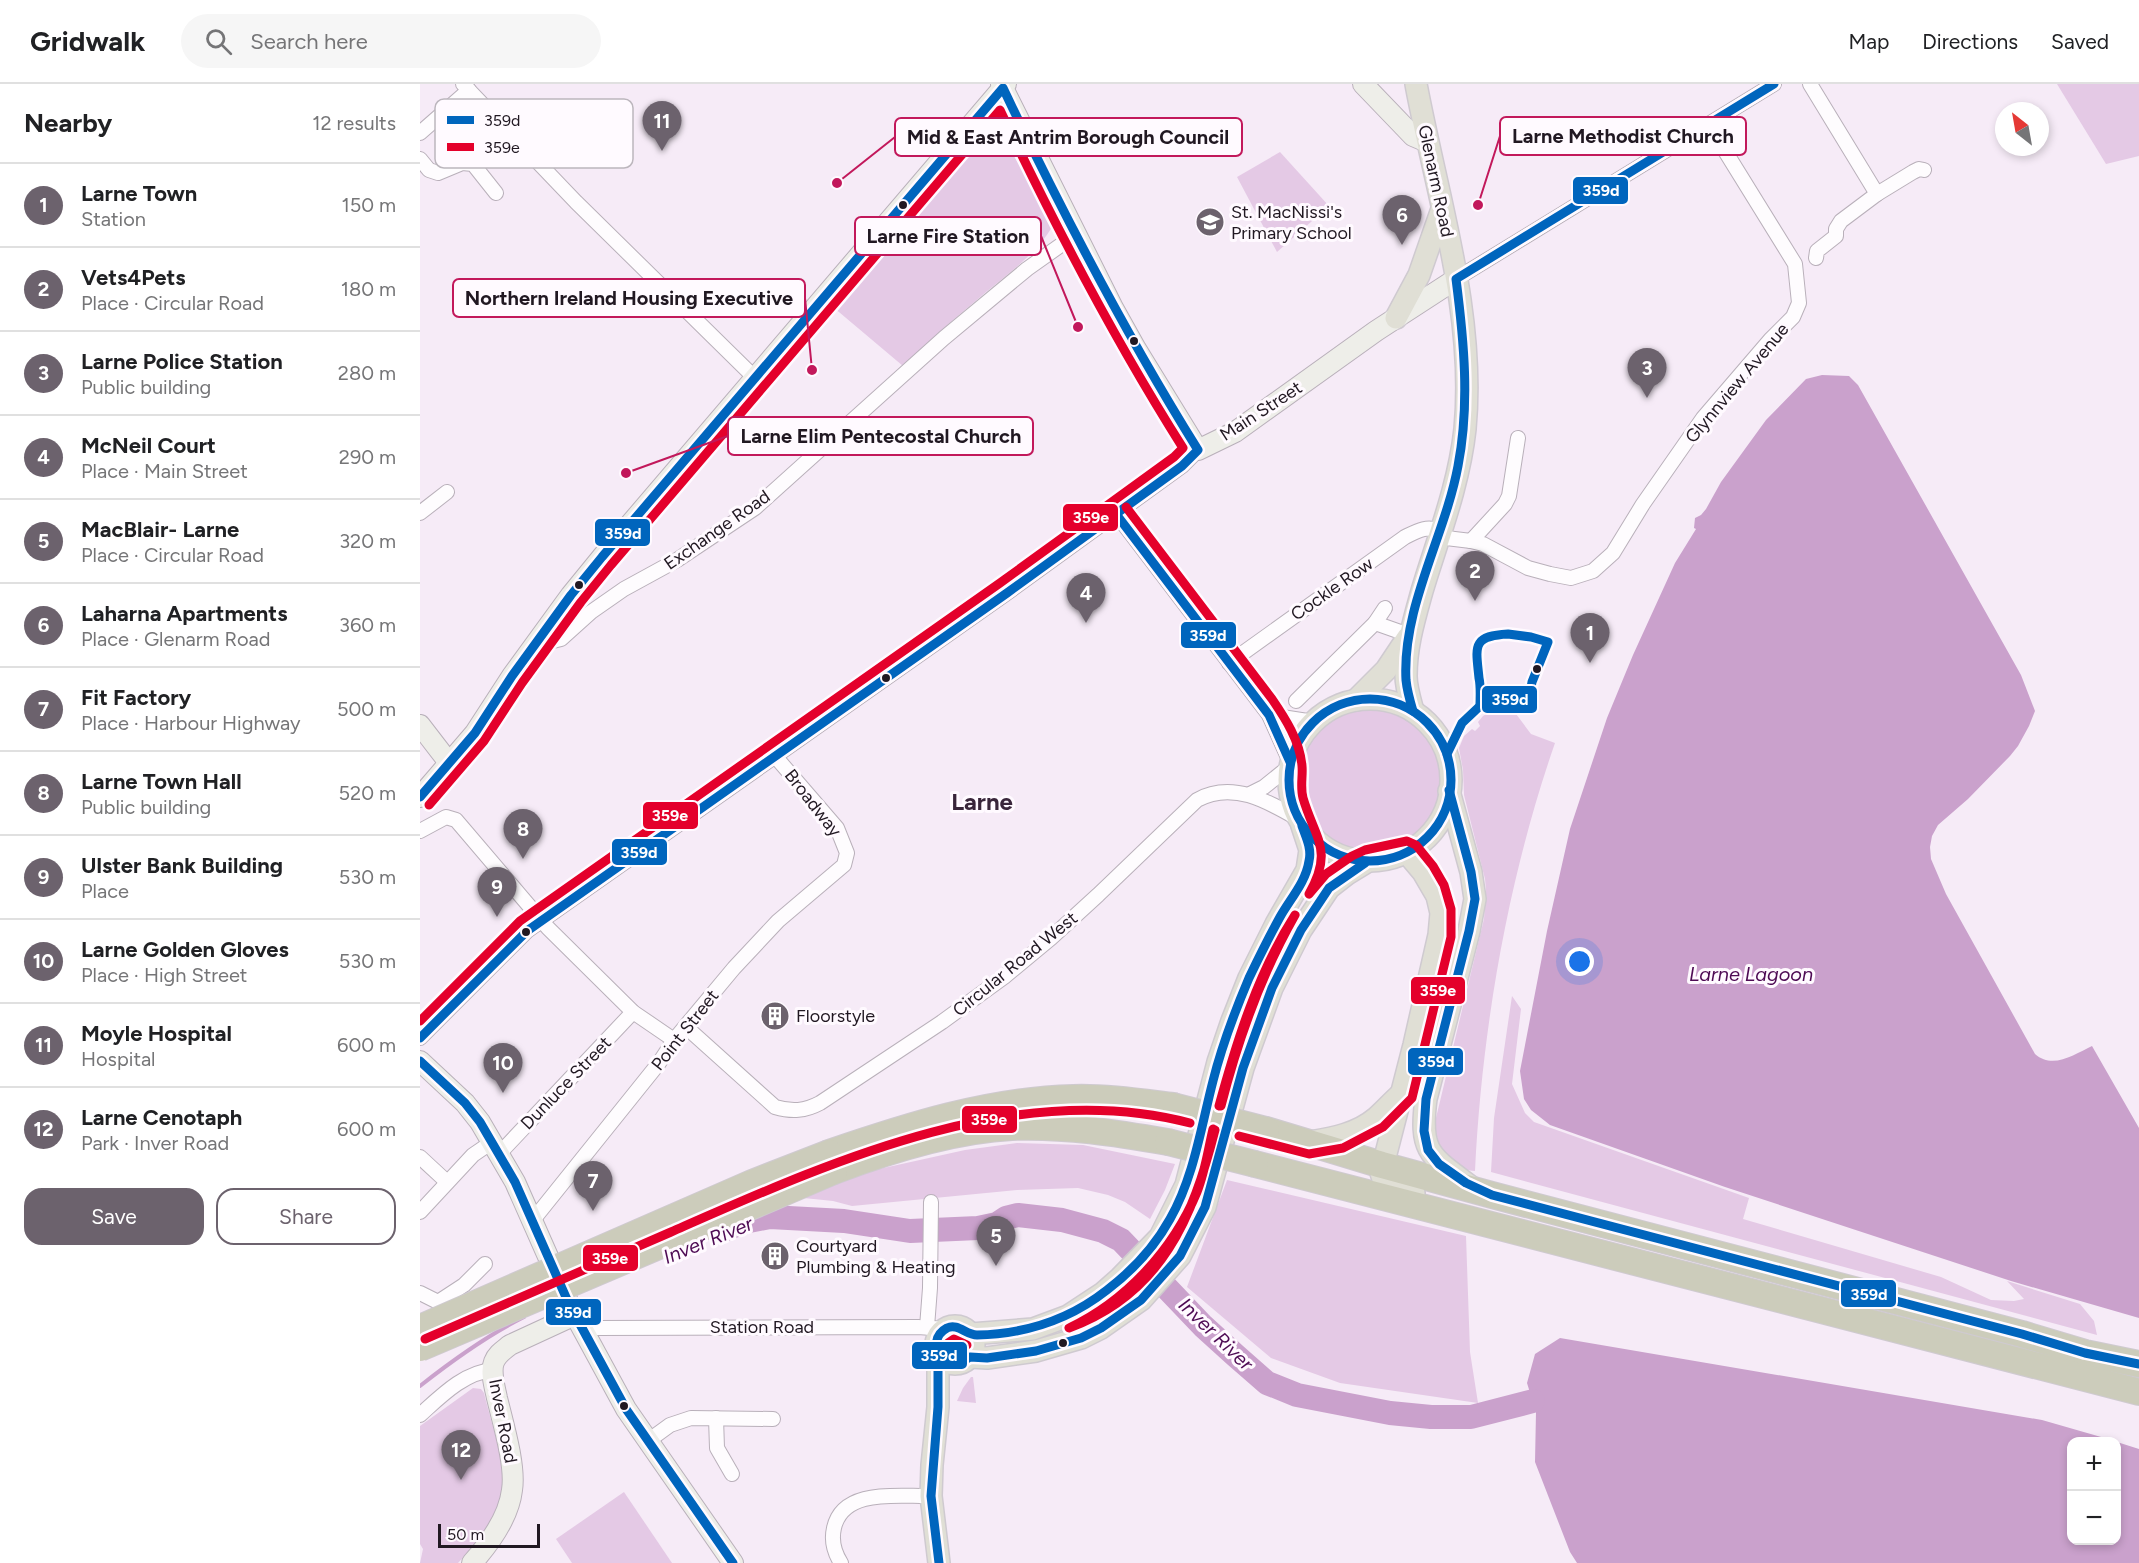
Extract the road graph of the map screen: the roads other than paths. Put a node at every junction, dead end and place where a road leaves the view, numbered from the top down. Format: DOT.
graph roads {
  1 [pos="1363,84"];
  2 [pos="1416,84"];
  3 [pos="1774,84"];
  4 [pos="1810,84"];
  5 [pos="1003,85"];
  6 [pos="466,87"];
  7 [pos="454,99"];
  8 [pos="478,99"];
  9 [pos="435,118"];
  10 [pos="976,120"];
  11 [pos="1709,124"];
  12 [pos="420,133"];
  13 [pos="1026,137"];
  14 [pos="1427,142"];
  15 [pos="420,159"];
  16 [pos="451,168"];
  17 [pos="475,168"];
  18 [pos="544,168"];
  19 [pos="1924,170"];
  20 [pos="496,193"];
  21 [pos="1876,194"];
  22 [pos="1442,209"];
  23 [pos="1076,235"];
  24 [pos="1816,258"];
  25 [pos="1456,279"];
  26 [pos="1396,318"];
  27 [pos="755,378"];
  28 [pos="1518,438"];
  29 [pos="1198,450"];
  30 [pos="447,492"];
  31 [pos="420,513"];
  32 [pos="1116,513"];
  33 [pos="1439,534"];
  34 [pos="1471,541"];
  35 [pos="1385,608"];
  36 [pos="1375,623"];
  37 [pos="1409,636"];
  38 [pos="540,637"];
  39 [pos="1228,663"];
  40 [pos="1356,700"];
  41 [pos="1296,701"];
  42 [pos="1413,711"];
  43 [pos="1269,715"];
  44 [pos="1314,722"];
  45 [pos="420,725"];
  46 [pos="774,755"];
  47 [pos="450,764"];
  48 [pos="1290,764"];
  49 [pos="1449,790"];
  50 [pos="1250,794"];
  51 [pos="420,797"];
  52 [pos="1301,823"];
  53 [pos="420,831"];
  54 [pos="847,853"];
  55 [pos="1407,853"];
  56 [pos="1365,863"];
  57 [pos="542,922"];
  58 [pos="633,1012"];
  59 [pos="686,1027"];
  60 [pos="420,1038"];
  61 [pos="674,1040"];
  62 [pos="421,1063"];
  63 [pos="1401,1094"];
  64 [pos="1310,1142"];
  65 [pos="495,1148"];
  66 [pos="420,1156"];
  67 [pos="832,1162"];
  68 [pos="1382,1165"];
  69 [pos="447,1182"];
  70 [pos="931,1202"];
  71 [pos="1481,1208"];
  72 [pos="420,1212"];
  73 [pos="533,1220"];
  74 [pos="485,1264"];
  75 [pos="420,1293"];
  76 [pos="574,1315"];
  77 [pos="420,1328"];
  78 [pos="936,1328"];
  79 [pos="971,1334"];
  80 [pos="420,1348"];
  81 [pos="938,1354"];
  82 [pos="966,1360"];
  83 [pos="2139,1364"];
  84 [pos="493,1370"];
  85 [pos="2139,1392"];
  86 [pos="938,1407"];
  87 [pos="420,1415"];
  88 [pos="716,1418"];
  89 [pos="773,1419"];
  90 [pos="648,1441"];
  91 [pos="732,1474"];
  92 [pos="931,1496"];
  93 [pos="472,1563"];
  94 [pos="733,1563"];
  95 [pos="841,1563"];
  96 [pos="939,1563"];
  1 -- 14 [label="street"];
  2 -- 14 [label="main road, Glenarm Road"];
  3 -- 11 [label="street"];
  4 -- 21 [label="street"];
  5 -- 10 [label="street"];
  5 -- 13 [label="street"];
  6 -- 7 [label="street"];
  6 -- 8 [label="street"];
  9 -- 12 [label="street"];
  10 -- 13 [label="street"];
  10 -- 27 [label="street"];
  11 -- 25 [label="street"];
  11 -- 34 [label="street, Glynnview Avenue"];
  13 -- 23 [label="street"];
  14 -- 22 [label="main road, Glenarm Road"];
  15 -- 16 [label="street"];
  17 -- 20 [label="street"];
  18 -- 27 [label="street"];
  19 -- 21 [label="street"];
  21 -- 24 [label="street"];
  22 -- 25 [label="main road, Glenarm Road"];
  22 -- 26 [label="main road"];
  23 -- 29 [label="street"];
  23 -- 38 [label="street, Exchange Road"];
  25 -- 26 [label="street, Main Street"];
  25 -- 33 [label="main road, Glenarm Road"];
  26 -- 29 [label="street, Main Street"];
  27 -- 38 [label="street"];
  28 -- 34 [label="street"];
  29 -- 32 [label="street, Main Street"];
  30 -- 31 [label="street"];
  32 -- 39 [label="street"];
  32 -- 46 [label="street, Main Street"];
  33 -- 34 [label="street, Cockle Row"];
  33 -- 37 [label="main road, Glenarm Road"];
  33 -- 39 [label="street, Cockle Row"];
  35 -- 36 [label="street"];
  36 -- 37 [label="street"];
  36 -- 41 [label="street"];
  37 -- 40 [label="main road"];
  37 -- 42 [label="main road"];
  38 -- 47 [label="street"];
  39 -- 43 [label="street"];
  40 -- 42 [label="main road"];
  40 -- 44 [label="main road"];
  42 -- 49 [label="main road"];
  43 -- 44 [label="street"];
  43 -- 48 [label="street"];
  44 -- 48 [label="main road"];
  45 -- 47 [label="street"];
  46 -- 54 [label="street, Broadway"];
  46 -- 57 [label="street, Main Street"];
  47 -- 51 [label="street"];
  48 -- 50 [label="street"];
  48 -- 52 [label="main road"];
  49 -- 55 [label="main road"];
  49 -- 71 [label="main road"];
  50 -- 52 [label="street, Circular Road West"];
  50 -- 59 [label="street, Circular Road West"];
  52 -- 56 [label="main road"];
  52 -- 79 [label="main road"];
  53 -- 57 [label="street"];
  54 -- 59 [label="street, Point Street"];
  55 -- 56 [label="main road"];
  55 -- 63 [label="main road"];
  56 -- 82 [label="main road"];
  57 -- 58 [label="street"];
  57 -- 60 [label="street, Main Street"];
  58 -- 61 [label="street"];
  58 -- 65 [label="street, Dunluce Street"];
  59 -- 61 [label="street, Point Street"];
  61 -- 73 [label="street, Point Street"];
  62 -- 65 [label="street"];
  63 -- 64 [label="main road"];
  63 -- 68 [label="main road"];
  64 -- 67 [label="highway, bridge"];
  64 -- 68 [label="highway"];
  65 -- 69 [label="street, Dunluce Street"];
  65 -- 73 [label="street"];
  66 -- 69 [label="street"];
  67 -- 71 [label="highway, bridge"];
  67 -- 77 [label="highway, bridge"];
  67 -- 80 [label="highway, bridge"];
  68 -- 71 [label="highway"];
  69 -- 72 [label="street, Dunluce Street"];
  70 -- 78 [label="street"];
  71 -- 83 [label="highway"];
  71 -- 85 [label="highway"];
  73 -- 76 [label="street, bridge"];
  74 -- 75 [label="street"];
  76 -- 78 [label="street, Station Road"];
  76 -- 84 [label="street, Inver Road"];
  76 -- 90 [label="street"];
  78 -- 79 [label="main road"];
  78 -- 81 [label="main road"];
  79 -- 82 [label="main road"];
  81 -- 82 [label="main road"];
  81 -- 86 [label="main road"];
  82 -- 86 [label="main road"];
  84 -- 87 [label="street"];
  84 -- 93 [label="street, Inver Road"];
  86 -- 92 [label="main road"];
  88 -- 89 [label="street"];
  88 -- 90 [label="street"];
  88 -- 91 [label="street"];
  90 -- 94 [label="street"];
  92 -- 95 [label="street"];
  92 -- 96 [label="main road"];
}
